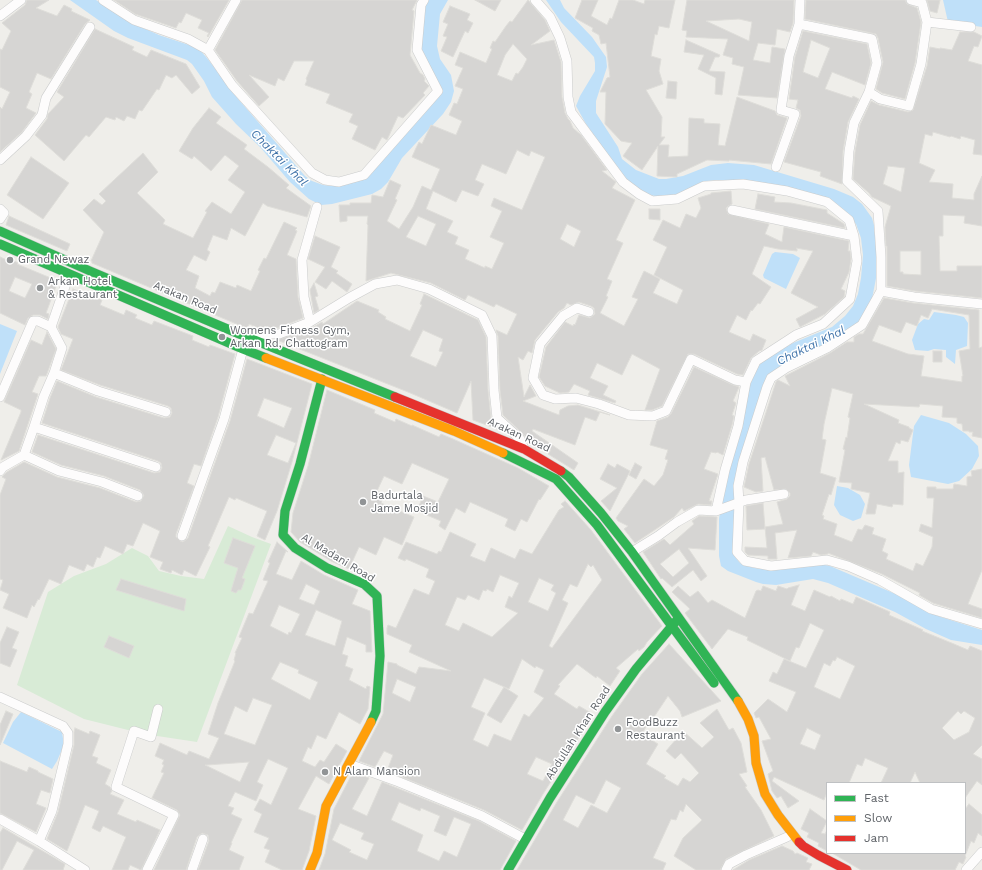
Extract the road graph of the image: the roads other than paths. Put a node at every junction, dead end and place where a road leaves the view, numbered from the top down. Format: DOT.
graph roads {
  1 [pos="21,0"];
  2 [pos="103,0"];
  3 [pos="236,0"];
  4 [pos="424,0"];
  5 [pos="535,0"];
  6 [pos="800,0"];
  7 [pos="911,0"];
  8 [pos="0,16"];
  9 [pos="928,22"];
  10 [pos="799,24"];
  11 [pos="90,27"];
  12 [pos="971,27"];
  13 [pos="208,50"];
  14 [pos="869,92"];
  15 [pos="0,160"];
  16 [pos="776,167"];
  17 [pos="317,207"];
  18 [pos="0,209"];
  19 [pos="732,210"];
  20 [pos="0,219"];
  21 [pos="0,230"];
  22 [pos="854,236"];
  23 [pos="0,244"];
  24 [pos="69,275"];
  25 [pos="881,291"];
  26 [pos="982,304"];
  27 [pos="589,312"];
  28 [pos="310,322"];
  29 [pos="51,327"];
  30 [pos="237,333"];
  31 [pos="242,349"];
  32 [pos="54,373"];
  33 [pos="322,379"];
  34 [pos="746,382"];
  35 [pos="0,397"];
  36 [pos="166,412"];
  37 [pos="34,427"];
  38 [pos="524,449"];
  39 [pos="24,455"];
  40 [pos="156,467"];
  41 [pos="0,471"];
  42 [pos="784,494"];
  43 [pos="138,496"];
  44 [pos="738,503"];
  45 [pos="716,511"];
  46 [pos="182,536"];
  47 [pos="632,552"];
  48 [pos="679,617"];
  49 [pos="982,624"];
  50 [pos="672,626"];
  51 [pos="0,697"];
  52 [pos="158,709"];
  53 [pos="349,764"];
  54 [pos="0,819"];
  55 [pos="787,837"];
  56 [pos="203,839"];
  57 [pos="525,839"];
  58 [pos="39,841"];
  59 [pos="982,852"];
  60 [pos="85,870"];
  61 [pos="147,870"];
  62 [pos="192,870"];
  63 [pos="310,870"];
  64 [pos="508,870"];
  65 [pos="726,870"];
  66 [pos="837,870"];
  67 [pos="847,870"];
  68 [pos="966,870"];
  1 -- 8 [label="street"];
  2 -- 13 [label="street"];
  3 -- 13 [label="street"];
  4 -- 13 [label="street"];
  5 -- 22 [label="street"];
  6 -- 10 [label="street"];
  7 -- 9 [label="street"];
  9 -- 12 [label="street"];
  9 -- 14 [label="street"];
  10 -- 14 [label="street"];
  10 -- 16 [label="street"];
  11 -- 15 [label="street"];
  14 -- 25 [label="street"];
  17 -- 28 [label="street"];
  18 -- 20 [label="street"];
  19 -- 22 [label="street"];
  21 -- 30 [label="main road, Arakan Road"];
  22 -- 34 [label="street"];
  23 -- 24 [label="main road, Arakan Road"];
  24 -- 29 [label="street"];
  24 -- 31 [label="main road, Arakan Road"];
  25 -- 26 [label="street"];
  25 -- 44 [label="street"];
  27 -- 34 [label="street"];
  28 -- 30 [label="street"];
  28 -- 38 [label="street"];
  29 -- 32 [label="street"];
  29 -- 35 [label="street"];
  30 -- 38 [label="main road, Arakan Road"];
  31 -- 33 [label="main road, Arakan Road"];
  31 -- 46 [label="street"];
  32 -- 36 [label="street"];
  32 -- 37 [label="street"];
  33 -- 50 [label="main road, Arakan Road"];
  33 -- 53 [label="main road, Al Madani Road"];
  34 -- 45 [label="street"];
  37 -- 39 [label="street"];
  37 -- 40 [label="street"];
  38 -- 47 [label="main road, Arakan Road"];
  39 -- 41 [label="street"];
  39 -- 43 [label="street"];
  42 -- 44 [label="street"];
  44 -- 45 [label="street"];
  44 -- 49 [label="street"];
  45 -- 47 [label="street"];
  47 -- 48 [label="main road, Arakan Road"];
  48 -- 50 [label="main road, Abdullah Khan Road"];
  48 -- 67 [label="main road, Arakan Road"];
  50 -- 55 [label="main road, Arakan Road"];
  50 -- 57 [label="main road, Abdullah Khan Road"];
  51 -- 58 [label="street"];
  52 -- 61 [label="street"];
  53 -- 57 [label="street"];
  53 -- 63 [label="main road, Al Madani Road"];
  54 -- 58 [label="street"];
  55 -- 65 [label="street"];
  55 -- 66 [label="main road, Arakan Road"];
  56 -- 62 [label="street"];
  57 -- 64 [label="main road, Abdullah Khan Road"];
  58 -- 60 [label="street"];
  59 -- 68 [label="street"];
}
